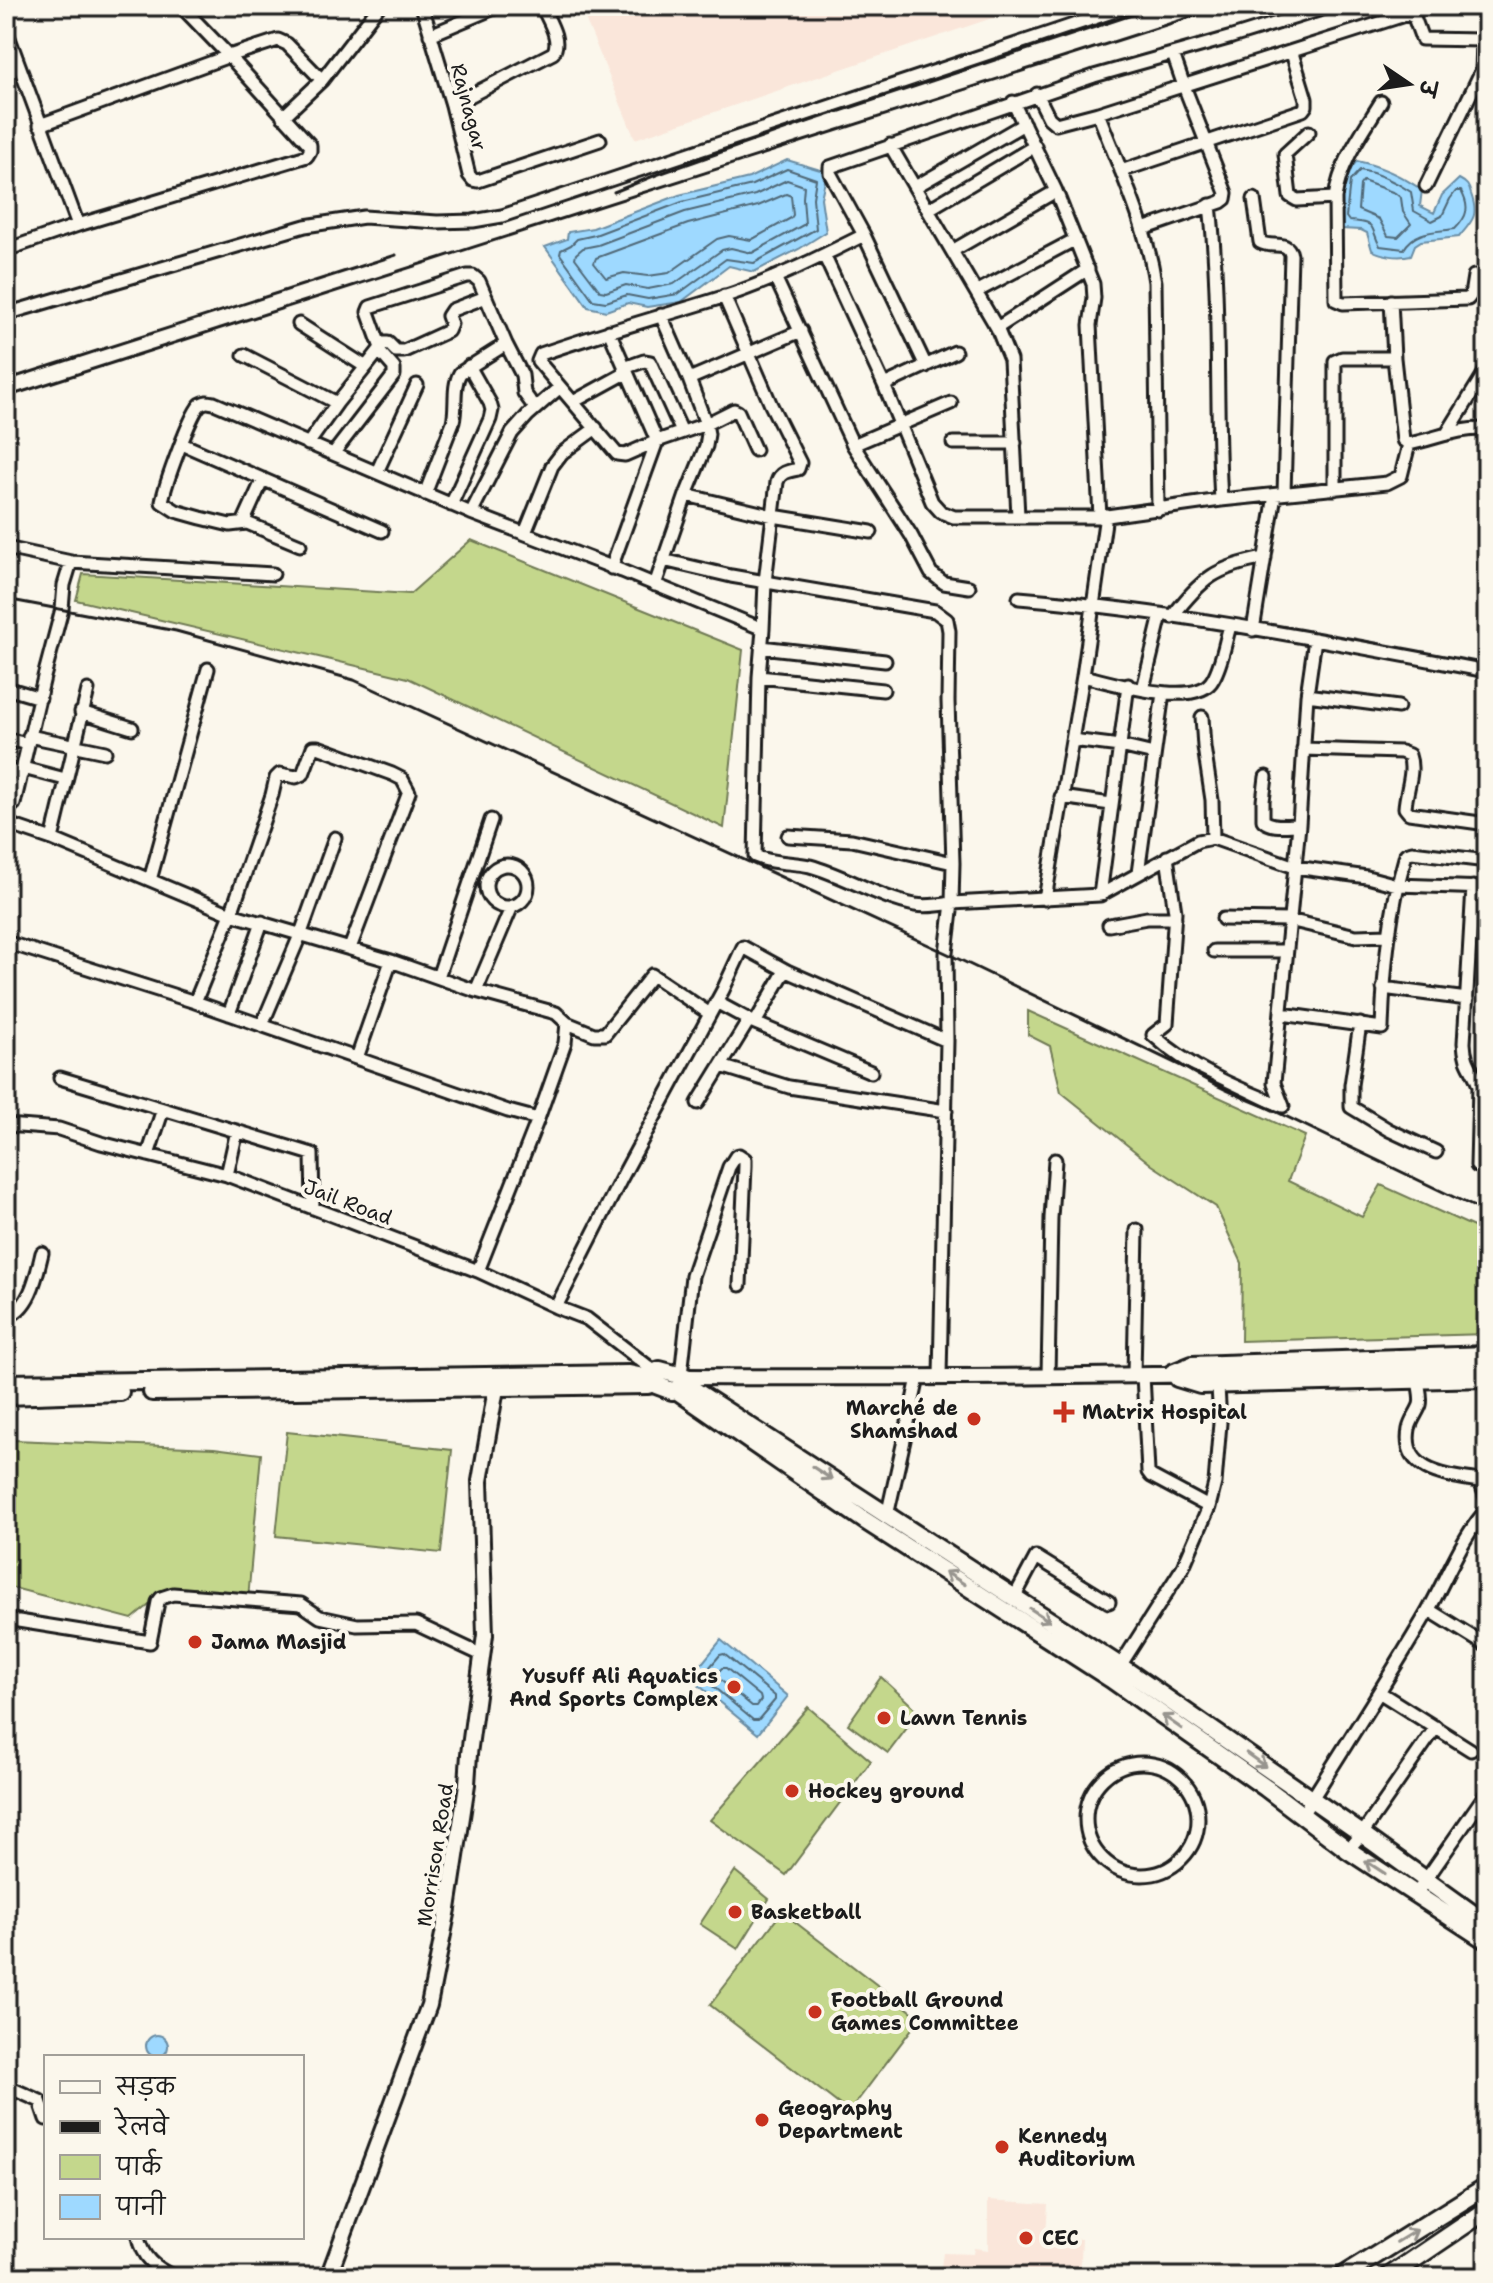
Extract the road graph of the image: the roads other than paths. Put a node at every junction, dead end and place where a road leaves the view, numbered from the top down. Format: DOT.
graph roads {
  1 [pos="181,6"];
  2 [pos="379,6"];
  3 [pos="422,6"];
  4 [pos="499,6"];
  5 [pos="542,6"];
  6 [pos="1130,6"];
  7 [pos="1332,6"];
  8 [pos="6,30"];
  9 [pos="430,35"];
  10 [pos="1485,40"];
  11 [pos="1292,53"];
  12 [pos="1173,54"];
  13 [pos="229,56"];
  14 [pos="322,80"];
  15 [pos="1184,86"];
  16 [pos="1037,94"];
  17 [pos="1013,102"];
  18 [pos="1381,102"];
  19 [pos="452,105"];
  20 [pos="1098,113"];
  21 [pos="283,117"];
  22 [pos="1024,124"];
  23 [pos="40,125"];
  24 [pos="1309,132"];
  25 [pos="600,140"];
  26 [pos="1206,143"];
  27 [pos="890,145"];
  28 [pos="1035,146"];
  29 [pos="1121,171"];
  30 [pos="1426,186"];
  31 [pos="915,187"];
  32 [pos="1056,191"];
  33 [pos="1335,198"];
  34 [pos="1254,199"];
  35 [pos="1210,205"];
  36 [pos="929,209"];
  37 [pos="78,225"];
  38 [pos="1143,229"];
  39 [pos="864,235"];
  40 [pos="1076,239"];
  41 [pos="6,250"];
  42 [pos="952,251"];
  43 [pos="824,255"];
  44 [pos="1088,269"];
  45 [pos="1487,275"];
  46 [pos="775,277"];
  47 [pos="976,292"];
  48 [pos="724,296"];
  49 [pos="486,297"];
  50 [pos="1391,301"];
  51 [pos="6,314"];
  52 [pos="661,315"];
  53 [pos="299,324"];
  54 [pos="997,328"];
  55 [pos="609,331"];
  56 [pos="801,331"];
  57 [pos="506,344"];
  58 [pos="380,347"];
  59 [pos="749,352"];
  60 [pos="955,352"];
  61 [pos="244,355"];
  62 [pos="1394,358"];
  63 [pos="469,366"];
  64 [pos="926,366"];
  65 [pos="366,367"];
  66 [pos="1487,369"];
  67 [pos="625,371"];
  68 [pos="689,379"];
  69 [pos="417,385"];
  70 [pos="884,385"];
  71 [pos="560,387"];
  72 [pos="573,402"];
  73 [pos="337,403"];
  74 [pos="951,403"];
  75 [pos="535,408"];
  76 [pos="706,424"];
  77 [pos="901,424"];
  78 [pos="596,428"];
  79 [pos="1487,429"];
  80 [pos="682,432"];
  81 [pos="1448,432"];
  82 [pos="657,441"];
  83 [pos="953,443"];
  84 [pos="1015,443"];
  85 [pos="182,444"];
  86 [pos="308,444"];
  87 [pos="1409,444"];
  88 [pos="853,445"];
  89 [pos="755,450"];
  90 [pos="333,454"];
  91 [pos="377,472"];
  92 [pos="263,479"];
  93 [pos="1335,489"];
  94 [pos="425,494"];
  95 [pos="1280,494"];
  96 [pos="686,495"];
  97 [pos="1221,500"];
  98 [pos="451,505"];
  99 [pos="1158,510"];
  100 [pos="471,513"];
  101 [pos="773,516"];
  102 [pos="1018,516"];
  103 [pos="1103,516"];
  104 [pos="243,523"];
  105 [pos="382,531"];
  106 [pos="871,532"];
  107 [pos="525,533"];
  108 [pos="300,545"];
  109 [pos="6,548"];
  110 [pos="1265,558"];
  111 [pos="663,560"];
  112 [pos="71,562"];
  113 [pos="611,568"];
  114 [pos="273,574"];
  115 [pos="765,582"];
  116 [pos="655,585"];
  117 [pos="969,587"];
  118 [pos="1019,598"];
  119 [pos="1092,604"];
  120 [pos="1166,616"];
  121 [pos="1230,626"];
  122 [pos="763,629"];
  123 [pos="1253,630"];
  124 [pos="1315,639"];
  125 [pos="761,647"];
  126 [pos="885,661"];
  127 [pos="208,669"];
  128 [pos="1487,671"];
  129 [pos="1083,676"];
  130 [pos="759,677"];
  131 [pos="1128,685"];
  132 [pos="6,688"];
  133 [pos="1143,689"];
  134 [pos="88,690"];
  135 [pos="883,690"];
  136 [pos="1163,693"];
  137 [pos="1307,695"];
  138 [pos="40,698"];
  139 [pos="1398,707"];
  140 [pos="81,712"];
  141 [pos="1202,717"];
  142 [pos="132,728"];
  143 [pos="6,739"];
  144 [pos="29,740"];
  145 [pos="1072,740"];
  146 [pos="73,745"];
  147 [pos="1120,746"];
  148 [pos="1303,749"];
  149 [pos="105,752"];
  150 [pos="1154,754"];
  151 [pos="6,770"];
  152 [pos="22,771"];
  153 [pos="1266,777"];
  154 [pos="65,779"];
  155 [pos="1061,797"];
  156 [pos="10,803"];
  157 [pos="1111,804"];
  158 [pos="491,820"];
  159 [pos="1487,824"];
  160 [pos="1299,825"];
  161 [pos="7,828"];
  162 [pos="788,836"];
  163 [pos="335,838"];
  164 [pos="1213,838"];
  165 [pos="52,839"];
  166 [pos="1167,857"];
  167 [pos="1487,861"];
  168 [pos="953,863"];
  169 [pos="1295,867"];
  170 [pos="1138,873"];
  171 [pos="150,880"];
  172 [pos="1397,885"];
  173 [pos="1473,887"];
  174 [pos="1487,888"];
  175 [pos="1100,895"];
  176 [pos="1045,899"];
  177 [pos="952,903"];
  178 [pos="512,906"];
  179 [pos="231,914"];
  180 [pos="1175,918"];
  181 [pos="1223,919"];
  182 [pos="1289,920"];
  183 [pos="262,922"];
  184 [pos="1109,925"];
  185 [pos="301,933"];
  186 [pos="1389,935"];
  187 [pos="6,942"];
  188 [pos="350,948"];
  189 [pos="1214,951"];
  190 [pos="1285,951"];
  191 [pos="391,961"];
  192 [pos="787,971"];
  193 [pos="438,977"];
  194 [pos="1383,988"];
  195 [pos="476,991"];
  196 [pos="1467,999"];
  197 [pos="195,1002"];
  198 [pos="716,1002"];
  199 [pos="229,1014"];
  200 [pos="710,1014"];
  201 [pos="1282,1014"];
  202 [pos="752,1021"];
  203 [pos="567,1023"];
  204 [pos="1360,1024"];
  205 [pos="262,1025"];
  206 [pos="947,1041"];
  207 [pos="357,1058"];
  208 [pos="721,1066"];
  209 [pos="871,1072"];
  210 [pos="60,1078"];
  211 [pos="698,1103"];
  212 [pos="163,1109"];
  213 [pos="946,1111"];
  214 [pos="538,1119"];
  215 [pos="6,1125"];
  216 [pos="237,1131"];
  217 [pos="1436,1152"];
  218 [pos="148,1155"];
  219 [pos="1055,1160"];
  220 [pos="1477,1166"];
  221 [pos="227,1175"];
  222 [pos="313,1208"];
  223 [pos="1137,1230"];
  224 [pos="42,1253"];
  225 [pos="478,1271"];
  226 [pos="740,1285"];
  227 [pos="556,1307"];
  228 [pos="6,1316"];
  229 [pos="1487,1354"];
  230 [pos="1487,1365"];
  231 [pos="1139,1375"];
  232 [pos="1165,1375"];
  233 [pos="940,1376"];
  234 [pos="1048,1376"];
  235 [pos="653,1378"];
  236 [pos="918,1378"];
  237 [pos="1487,1379"];
  238 [pos="1418,1380"];
  239 [pos="682,1382"];
  240 [pos="6,1383"];
  241 [pos="496,1383"];
  242 [pos="1218,1386"];
  243 [pos="6,1396"];
  244 [pos="1487,1500"];
  245 [pos="1209,1507"];
  246 [pos="1487,1510"];
  247 [pos="887,1516"];
  248 [pos="1014,1598"];
  249 [pos="1109,1602"];
  250 [pos="1429,1610"];
  251 [pos="6,1619"];
  252 [pos="1487,1646"];
  253 [pos="482,1655"];
  254 [pos="1120,1666"];
  255 [pos="1379,1692"];
  256 [pos="1436,1727"];
  257 [pos="1471,1750"];
  258 [pos="1487,1792"];
  259 [pos="1311,1800"];
  260 [pos="1302,1815"];
  261 [pos="1362,1834"];
  262 [pos="1090,1839"];
  263 [pos="1348,1850"];
  264 [pos="1426,1880"];
  265 [pos="1416,1894"];
  266 [pos="1487,1924"];
  267 [pos="1487,1941"];
  268 [pos="6,2086"];
  269 [pos="44,2113"];
  270 [pos="1487,2186"];
  271 [pos="1487,2210"];
  272 [pos="138,2239"];
  273 [pos="1347,2275"];
  274 [pos="174,2277"];
  275 [pos="328,2277"];
  276 [pos="1388,2277"];
  1 -- 13 [label="street"];
  2 -- 14 [label="street"];
  3 -- 9 [label="street, Rajnagar"];
  4 -- 9 [label="street"];
  5 -- 19 [label="street"];
  6 -- 51 [label="street"];
  7 -- 12 [label="street"];
  8 -- 23 [label="street"];
  9 -- 19 [label="street, Rajnagar"];
  10 -- 11 [label="street"];
  10 -- 30 [label="street"];
  11 -- 15 [label="street"];
  11 -- 26 [label="street"];
  12 -- 15 [label="street"];
  12 -- 16 [label="street"];
  13 -- 14 [label="street"];
  13 -- 21 [label="street"];
  13 -- 23 [label="street"];
  14 -- 21 [label="street"];
  15 -- 20 [label="street"];
  15 -- 26 [label="street"];
  16 -- 17 [label="street"];
  16 -- 20 [label="street"];
  17 -- 22 [label="street"];
  17 -- 27 [label="street"];
  18 -- 33 [label="street"];
  19 -- 25 [label="street, Rajnagar"];
  20 -- 29 [label="street"];
  21 -- 37 [label="street"];
  22 -- 28 [label="street"];
  22 -- 31 [label="street"];
  23 -- 37 [label="street"];
  24 -- 33 [label="street"];
  26 -- 29 [label="street"];
  26 -- 35 [label="street"];
  27 -- 31 [label="street"];
  27 -- 39 [label="street"];
  28 -- 32 [label="street"];
  28 -- 36 [label="street"];
  29 -- 38 [label="street"];
  31 -- 36 [label="street"];
  32 -- 40 [label="street"];
  32 -- 42 [label="street"];
  33 -- 50 [label="street"];
  34 -- 95 [label="street"];
  35 -- 38 [label="street"];
  35 -- 97 [label="street"];
  36 -- 42 [label="street"];
  37 -- 41 [label="street"];
  38 -- 99 [label="street"];
  39 -- 43 [label="street"];
  39 -- 64 [label="street"];
  40 -- 44 [label="street"];
  40 -- 47 [label="street"];
  42 -- 47 [label="street"];
  43 -- 46 [label="street"];
  43 -- 70 [label="street"];
  44 -- 54 [label="street"];
  44 -- 103 [label="street"];
  45 -- 50 [label="street"];
  46 -- 48 [label="street"];
  46 -- 56 [label="street"];
  47 -- 54 [label="street"];
  48 -- 52 [label="street"];
  48 -- 59 [label="street"];
  49 -- 57 [label="street"];
  49 -- 58 [label="street"];
  49 -- 58 [label="street"];
  50 -- 62 [label="street"];
  52 -- 55 [label="street"];
  52 -- 68 [label="street"];
  53 -- 65 [label="street"];
  54 -- 84 [label="street"];
  55 -- 67 [label="street"];
  55 -- 71 [label="street"];
  56 -- 59 [label="street"];
  56 -- 88 [label="street"];
  57 -- 63 [label="street"];
  57 -- 75 [label="street"];
  58 -- 65 [label="street"];
  58 -- 90 [label="street"];
  59 -- 68 [label="street"];
  59 -- 101 [label="street"];
  60 -- 64 [label="street"];
  61 -- 73 [label="street"];
  62 -- 87 [label="street"];
  62 -- 93 [label="street"];
  63 -- 94 [label="street"];
  63 -- 98 [label="street"];
  64 -- 70 [label="street"];
  65 -- 73 [label="street"];
  66 -- 81 [label="street"];
  67 -- 72 [label="street"];
  67 -- 80 [label="street"];
  67 -- 82 [label="street"];
  68 -- 76 [label="street"];
  69 -- 91 [label="street"];
  70 -- 77 [label="street"];
  71 -- 72 [label="street"];
  71 -- 75 [label="street"];
  72 -- 78 [label="street"];
  73 -- 86 [label="street"];
  74 -- 77 [label="street"];
  75 -- 100 [label="street"];
  76 -- 80 [label="street"];
  76 -- 89 [label="street"];
  76 -- 96 [label="street"];
  77 -- 88 [label="street"];
  77 -- 102 [label="street"];
  78 -- 82 [label="street"];
  78 -- 107 [label="street"];
  79 -- 81 [label="street"];
  80 -- 82 [label="street"];
  81 -- 87 [label="street"];
  82 -- 113 [label="street"];
  83 -- 84 [label="street"];
  84 -- 102 [label="street"];
  85 -- 86 [label="street"];
  85 -- 92 [label="street"];
  85 -- 104 [label="street"];
  86 -- 90 [label="street"];
  87 -- 93 [label="street"];
  88 -- 117 [label="street"];
  90 -- 91 [label="street"];
  91 -- 94 [label="street"];
  92 -- 104 [label="street"];
  92 -- 105 [label="street"];
  93 -- 95 [label="street"];
  94 -- 98 [label="street"];
  95 -- 97 [label="street"];
  95 -- 110 [label="street"];
  96 -- 101 [label="street"];
  96 -- 111 [label="street"];
  97 -- 99 [label="street"];
  98 -- 100 [label="street"];
  99 -- 103 [label="street"];
  100 -- 107 [label="street"];
  101 -- 106 [label="street"];
  101 -- 115 [label="street"];
  102 -- 103 [label="street"];
  103 -- 119 [label="street"];
  104 -- 108 [label="street"];
  107 -- 113 [label="street"];
  109 -- 112 [label="street"];
  110 -- 120 [label="street"];
  110 -- 123 [label="street"];
  111 -- 115 [label="street"];
  111 -- 116 [label="street"];
  112 -- 114 [label="street"];
  112 -- 138 [label="street"];
  113 -- 116 [label="street"];
  115 -- 122 [label="street"];
  115 -- 168 [label="street"];
  116 -- 122 [label="street"];
  118 -- 119 [label="street"];
  119 -- 120 [label="street"];
  119 -- 129 [label="street"];
  120 -- 121 [label="street"];
  120 -- 133 [label="street"];
  121 -- 123 [label="street"];
  121 -- 136 [label="street"];
  122 -- 125 [label="street"];
  123 -- 124 [label="street"];
  124 -- 128 [label="street"];
  124 -- 137 [label="street"];
  125 -- 126 [label="street"];
  125 -- 130 [label="street"];
  127 -- 171 [label="street"];
  129 -- 131 [label="street"];
  129 -- 145 [label="street"];
  130 -- 135 [label="street"];
  130 -- 177 [label="street"];
  131 -- 133 [label="street"];
  131 -- 147 [label="street"];
  132 -- 138 [label="street"];
  133 -- 136 [label="street"];
  134 -- 140 [label="street"];
  136 -- 150 [label="street"];
  137 -- 139 [label="street"];
  137 -- 148 [label="street"];
  138 -- 144 [label="street"];
  140 -- 142 [label="street"];
  140 -- 146 [label="street"];
  141 -- 164 [label="street"];
  143 -- 144 [label="street"];
  144 -- 146 [label="street"];
  144 -- 152 [label="street"];
  145 -- 147 [label="street"];
  145 -- 155 [label="street"];
  146 -- 149 [label="street"];
  146 -- 154 [label="street"];
  147 -- 150 [label="street"];
  147 -- 157 [label="street"];
  148 -- 159 [label="street"];
  148 -- 160 [label="street"];
  150 -- 170 [label="street"];
  151 -- 152 [label="street"];
  152 -- 154 [label="street"];
  152 -- 156 [label="street"];
  153 -- 160 [label="street"];
  154 -- 165 [label="street"];
  155 -- 157 [label="street"];
  155 -- 176 [label="street"];
  156 -- 161 [label="street"];
  157 -- 175 [label="street"];
  158 -- 193 [label="street"];
  160 -- 169 [label="street"];
  161 -- 165 [label="street"];
  162 -- 168 [label="street"];
  163 -- 185 [label="street"];
  164 -- 166 [label="street"];
  164 -- 169 [label="street"];
  165 -- 171 [label="street"];
  166 -- 170 [label="street"];
  166 -- 180 [label="street"];
  167 -- 172 [label="street"];
  168 -- 177 [label="street"];
  169 -- 172 [label="street"];
  169 -- 182 [label="street"];
  170 -- 175 [label="street"];
  171 -- 179 [label="street"];
  172 -- 173 [label="street"];
  172 -- 186 [label="street"];
  173 -- 174 [label="street"];
  173 -- 196 [label="street"];
  175 -- 176 [label="street"];
  176 -- 177 [label="street"];
  177 -- 206 [label="street"];
  178 -- 195 [label="street"];
  179 -- 183 [label="street"];
  179 -- 188 [label="street"];
  179 -- 197 [label="street"];
  180 -- 184 [label="street"];
  180 -- 201 [label="street"];
  181 -- 182 [label="street"];
  182 -- 186 [label="street"];
  182 -- 190 [label="street"];
  183 -- 185 [label="street"];
  183 -- 199 [label="street"];
  185 -- 188 [label="street"];
  185 -- 205 [label="street"];
  186 -- 194 [label="street"];
  187 -- 197 [label="street"];
  188 -- 191 [label="street"];
  189 -- 190 [label="street"];
  190 -- 201 [label="street"];
  191 -- 193 [label="street"];
  191 -- 207 [label="street"];
  192 -- 198 [label="street"];
  192 -- 202 [label="street"];
  192 -- 206 [label="street"];
  193 -- 195 [label="street"];
  194 -- 196 [label="street"];
  194 -- 204 [label="street"];
  195 -- 203 [label="street"];
  196 -- 220 [label="street"];
  197 -- 199 [label="street"];
  198 -- 200 [label="street"];
  198 -- 202 [label="street"];
  199 -- 205 [label="street"];
  200 -- 203 [label="street"];
  200 -- 227 [label="street"];
  201 -- 204 [label="street"];
  202 -- 208 [label="street"];
  202 -- 209 [label="street"];
  203 -- 214 [label="street"];
  204 -- 217 [label="street"];
  205 -- 207 [label="street"];
  206 -- 213 [label="street"];
  207 -- 214 [label="street"];
  208 -- 211 [label="street"];
  208 -- 213 [label="street"];
  210 -- 212 [label="street"];
  212 -- 216 [label="street"];
  212 -- 218 [label="street"];
  213 -- 233 [label="street"];
  214 -- 225 [label="street"];
  215 -- 218 [label="street, Jail Road"];
  216 -- 221 [label="street"];
  216 -- 222 [label="street"];
  218 -- 221 [label="street, Jail Road"];
  219 -- 234 [label="street"];
  221 -- 222 [label="street, Jail Road"];
  222 -- 225 [label="street, Jail Road"];
  223 -- 231 [label="street"];
  224 -- 228 [label="street"];
  225 -- 227 [label="street, Jail Road"];
  226 -- 239 [label="street"];
  227 -- 235 [label="street, Jail Road"];
  229 -- 232 [label="street"];
  230 -- 232 [label="street"];
  231 -- 232 [label="street"];
  231 -- 234 [label="street"];
  231 -- 245 [label="street"];
  232 -- 242 [label="street"];
  233 -- 234 [label="street"];
  233 -- 236 [label="street"];
  235 -- 239 [label="main road"];
  235 -- 241 [label="main road"];
  236 -- 239 [label="street"];
  236 -- 247 [label="street"];
  237 -- 238 [label="street"];
  238 -- 242 [label="street"];
  238 -- 244 [label="street"];
  239 -- 247 [label="main road, one-way"];
  260 -- 239 [label="main road, one-way"];
  240 -- 241 [label="main road"];
  241 -- 243 [label="main road"];
  241 -- 253 [label="street, Morrison Road"];
  242 -- 245 [label="street"];
  245 -- 254 [label="street"];
  246 -- 250 [label="street"];
  247 -- 248 [label="main road"];
  248 -- 249 [label="street"];
  248 -- 254 [label="main road, one-way"];
  250 -- 252 [label="street"];
  250 -- 255 [label="street"];
  251 -- 253 [label="street"];
  253 -- 275 [label="street, Morrison Road"];
  254 -- 259 [label="main road, one-way"];
  255 -- 256 [label="street"];
  255 -- 259 [label="street"];
  256 -- 257 [label="street"];
  256 -- 261 [label="street"];
  258 -- 264 [label="street"];
  259 -- 260 [label="street"];
  259 -- 261 [label="main road"];
  260 -- 263 [label="main road"];
  261 -- 263 [label="street"];
  261 -- 264 [label="main road"];
  262 -- 262 [label="street"];
  265 -- 263 [label="main road, one-way"];
  264 -- 265 [label="street"];
  264 -- 266 [label="main road"];
  265 -- 267 [label="main road"];
  268 -- 269 [label="street"];
  273 -- 270 [label="main road, one-way"];
  271 -- 276 [label="main road"];
  272 -- 274 [label="street"];
}
